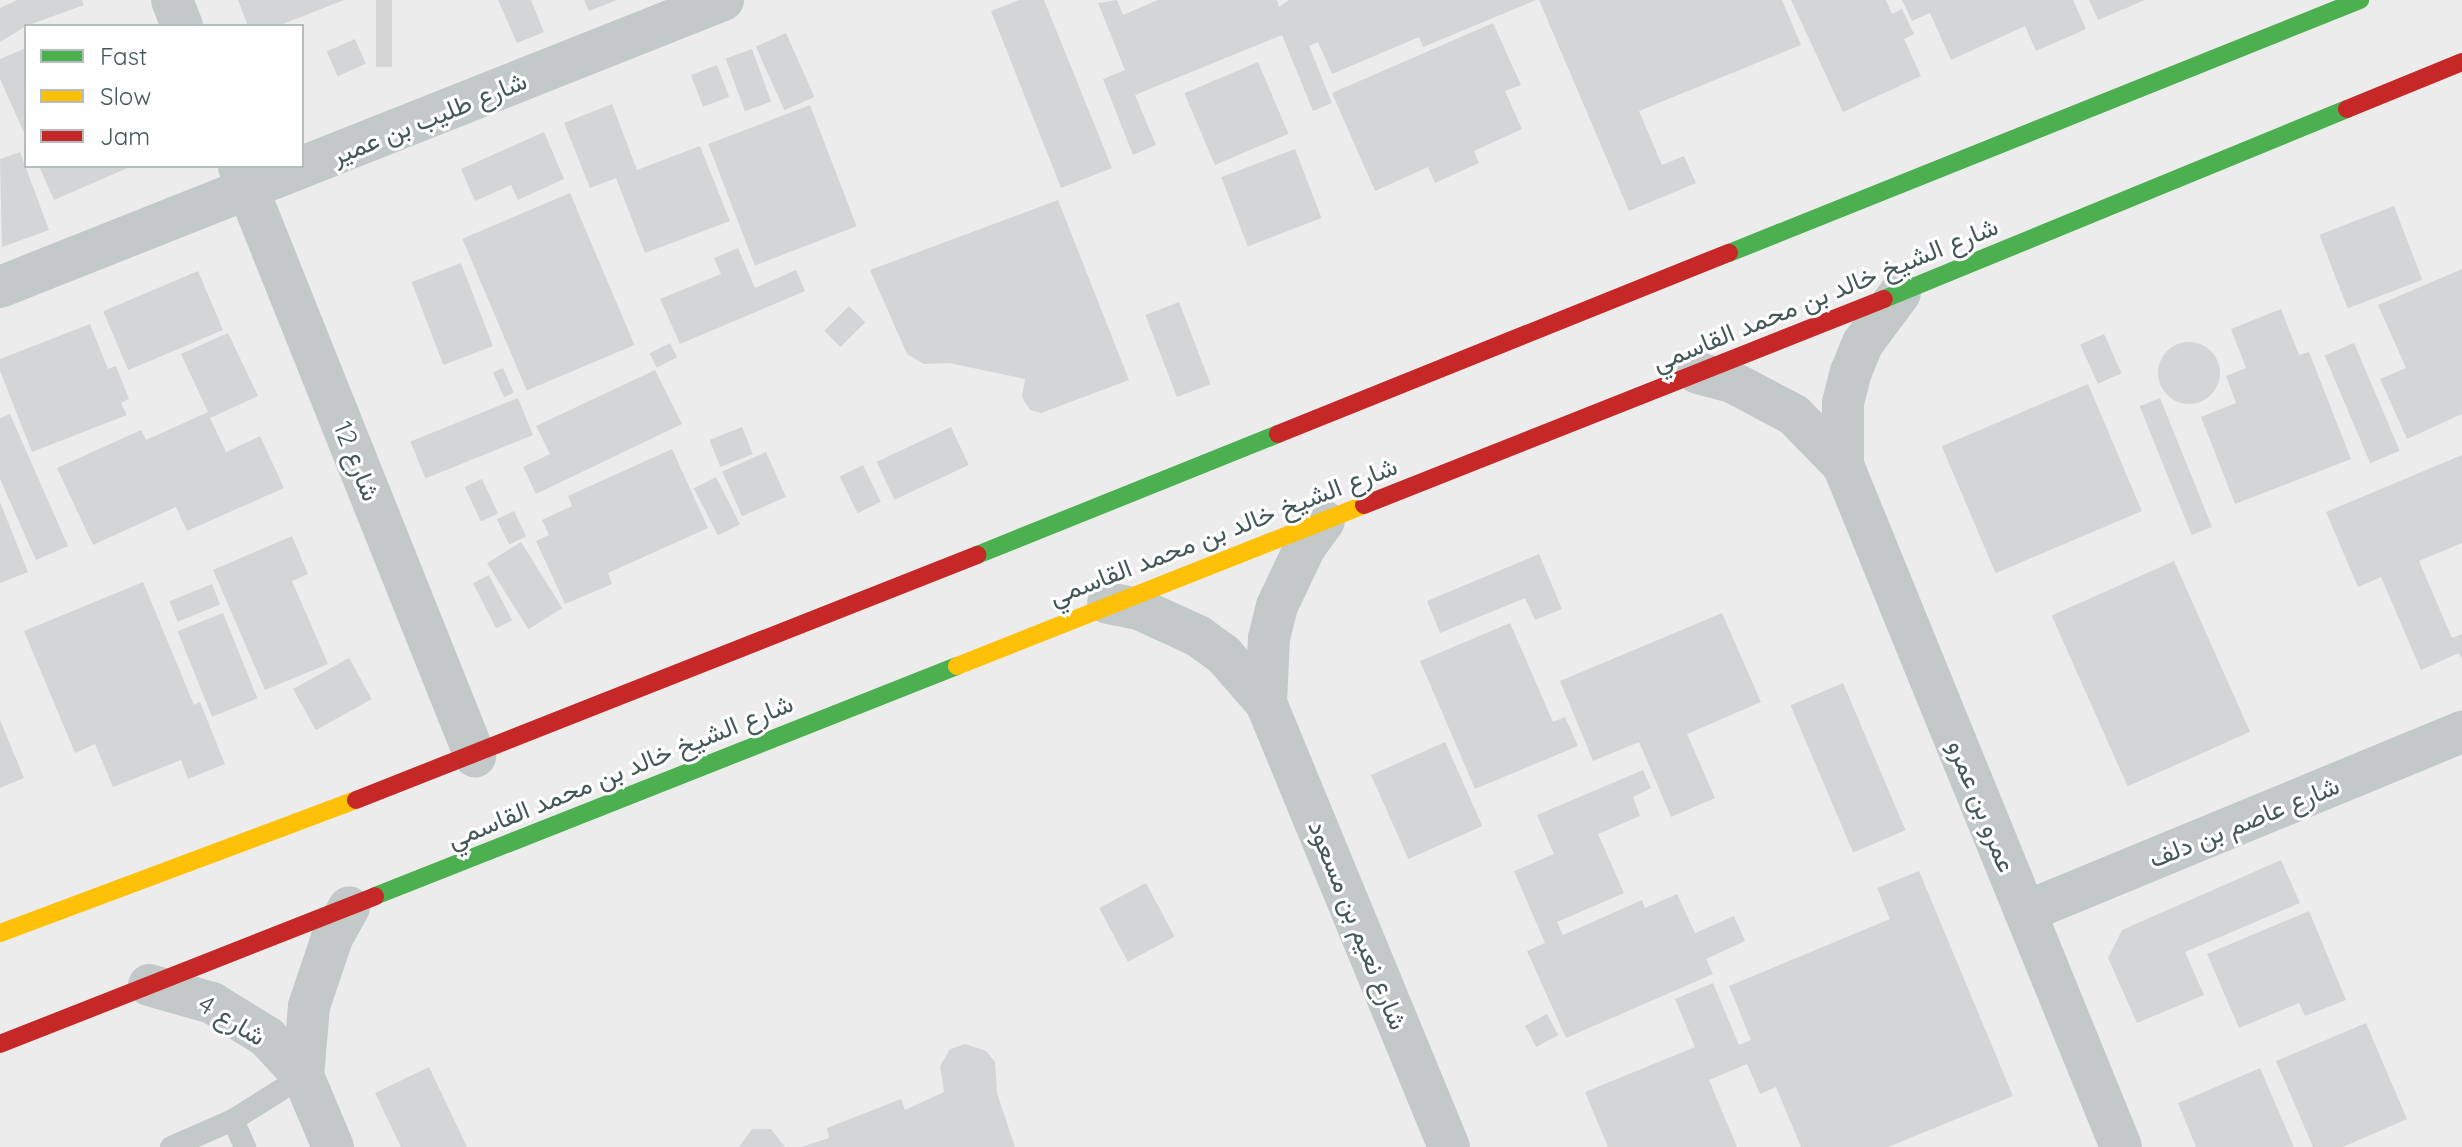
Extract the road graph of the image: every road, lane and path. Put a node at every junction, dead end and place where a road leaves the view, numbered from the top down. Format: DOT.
graph roads {
  1 [pos="172,0"];
  2 [pos="723,0"];
  3 [pos="2360,0"];
  4 [pos="181,24"];
  5 [pos="2462,62"];
  6 [pos="304,156"];
  7 [pos="271,168"];
  8 [pos="244,178"];
  9 [pos="0,287"];
  10 [pos="1900,293"];
  11 [pos="1698,373"];
  12 [pos="1843,465"];
  13 [pos="1324,521"];
  14 [pos="1108,603"];
  15 [pos="1266,703"];
  16 [pos="2462,732"];
  17 [pos="475,756"];
  18 [pos="349,907"];
  19 [pos="2025,912"];
  20 [pos="0,933"];
  21 [pos="149,985"];
  22 [pos="0,1044"];
  23 [pos="303,1076"];
  24 [pos="233,1120"];
  25 [pos="2112,1144"];
  26 [pos="171,1147"];
  27 [pos="245,1147"];
  28 [pos="333,1147"];
  29 [pos="1449,1147"];
  1 -- 4 [label="street"];
  2 -- 6 [label="street, شارع طليب بن عمير"];
  3 -- 17 [label="main road"];
  5 -- 10 [label="main road, شارع الشيخ خالد بن محمد القاسمي"];
  7 -- 8 [label="street, شارع طليب بن عمير"];
  8 -- 9 [label="street, شارع طليب بن عمير"];
  8 -- 17 [label="street, شارع 12"];
  10 -- 11 [label="main road, شارع الشيخ خالد بن محمد القاسمي"];
  10 -- 12 [label="street, عمرو بن عمرو"];
  11 -- 12 [label="street, عمرو بن عمرو"];
  11 -- 13 [label="main road, شارع الشيخ خالد بن محمد القاسمي"];
  12 -- 19 [label="street, عمرو بن عمرو"];
  13 -- 14 [label="main road, شارع الشيخ خالد بن محمد القاسمي"];
  13 -- 15 [label="street, شارع نعيم بن مسعود"];
  14 -- 15 [label="street, شارع نعيم بن مسعود"];
  14 -- 18 [label="main road, شارع الشيخ خالد بن محمد القاسمي"];
  15 -- 29 [label="street, شارع نعيم بن مسعود"];
  16 -- 19 [label="street, شارع عاصم بن دلف"];
  17 -- 20 [label="main road"];
  18 -- 21 [label="main road, شارع الشيخ خالد بن محمد القاسمي"];
  18 -- 23 [label="street, شارع 4"];
  19 -- 25 [label="street, عمرو بن عمرو"];
  21 -- 22 [label="main road, شارع الشيخ خالد بن محمد القاسمي"];
  21 -- 23 [label="street, شارع 4"];
  23 -- 24 [label="lane"];
  23 -- 28 [label="street, شارع 4"];
  24 -- 26 [label="lane"];
  24 -- 27 [label="lane"];
}
